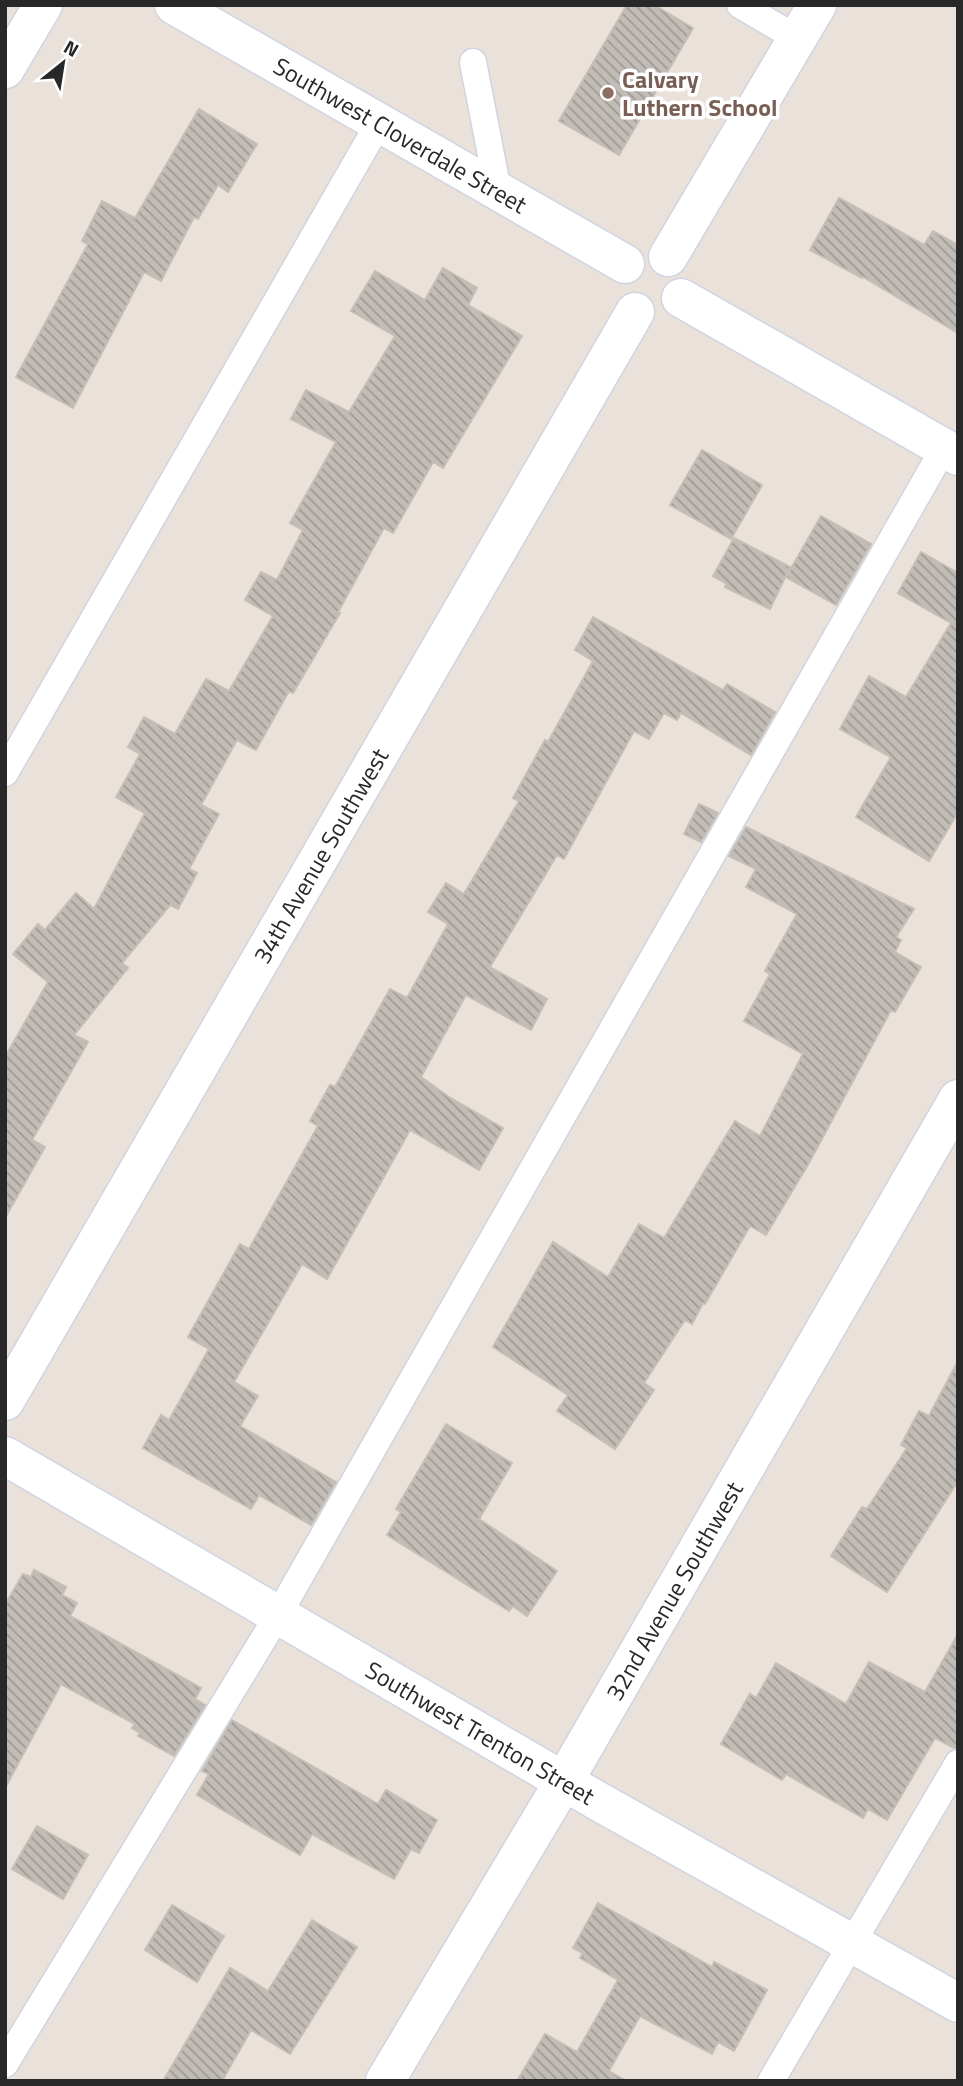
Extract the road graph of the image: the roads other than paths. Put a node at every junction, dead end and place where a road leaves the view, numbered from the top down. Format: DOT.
graph roads {
  1 [pos="43,5"];
  2 [pos="174,5"];
  3 [pos="740,5"];
  4 [pos="817,5"];
  5 [pos="798,38"];
  6 [pos="472,62"];
  7 [pos="5,69"];
  8 [pos="379,123"];
  9 [pos="498,191"];
  10 [pos="668,257"];
  11 [pos="625,264"];
  12 [pos="681,298"];
  13 [pos="635,312"];
  14 [pos="951,452"];
  15 [pos="5,773"];
  16 [pos="958,1099"];
  17 [pos="5,1401"];
  18 [pos="5,1456"];
  19 [pos="278,1615"];
  20 [pos="958,1763"];
  21 [pos="564,1782"];
  22 [pos="852,1943"];
  23 [pos="958,2003"];
  24 [pos="5,2064"];
  25 [pos="385,2081"];
  26 [pos="771,2081"];
  1 -- 7 [label="street"];
  2 -- 8 [label="street, Southwest Cloverdale Street"];
  3 -- 5 [label="lane"];
  4 -- 5 [label="street"];
  5 -- 10 [label="street"];
  6 -- 9 [label="lane"];
  8 -- 9 [label="street, Southwest Cloverdale Street"];
  8 -- 15 [label="lane"];
  9 -- 11 [label="street, Southwest Cloverdale Street"];
  10 -- 11 [label="street"];
  10 -- 12 [label="street"];
  11 -- 13 [label="street"];
  12 -- 13 [label="street"];
  12 -- 14 [label="street"];
  13 -- 17 [label="street, 34th Avenue Southwest"];
  14 -- 19 [label="lane"];
  16 -- 21 [label="street, 32nd Avenue Southwest"];
  18 -- 19 [label="street, Southwest Trenton Street"];
  19 -- 21 [label="street, Southwest Trenton Street"];
  19 -- 24 [label="lane"];
  20 -- 22 [label="lane"];
  21 -- 22 [label="street, Southwest Trenton Street"];
  21 -- 25 [label="street, 32nd Avenue Southwest"];
  22 -- 23 [label="street, Southwest Trenton Street"];
  22 -- 26 [label="lane"];
}
